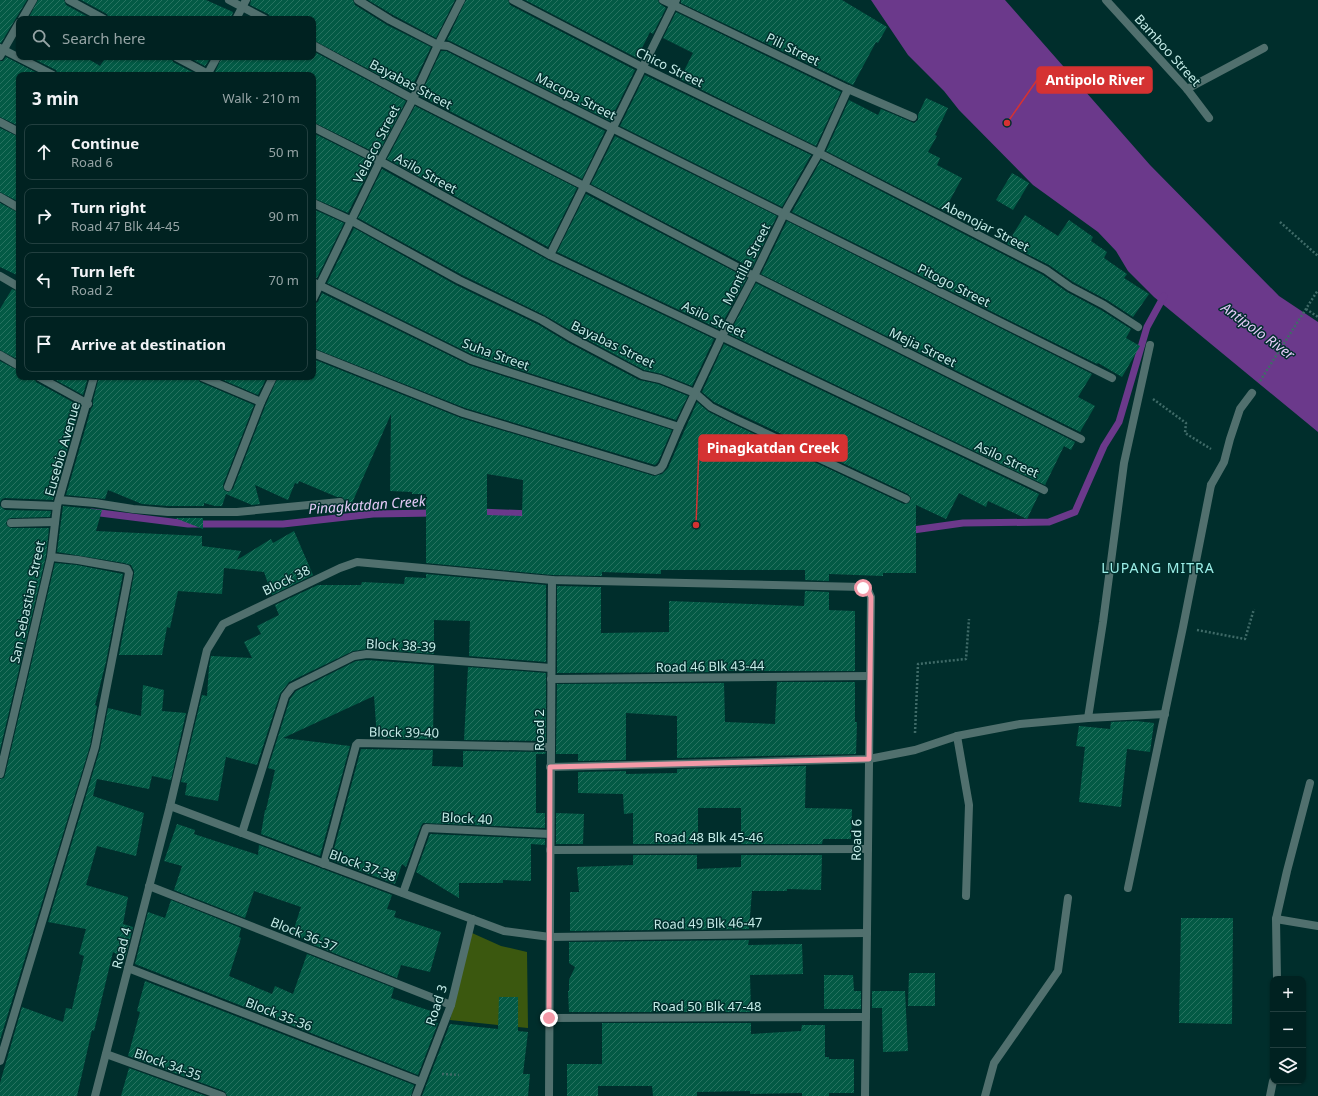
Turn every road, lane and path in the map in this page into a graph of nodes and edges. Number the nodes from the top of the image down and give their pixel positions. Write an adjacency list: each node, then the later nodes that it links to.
1 (33, 0): 11 (street)
2 (69, 0): 12 (street)
3 (229, 0): 9 (street)
4 (358, 0): 16 (street, Macopa Street)
5 (461, 0): 16 (street, Velasco Street)
6 (513, 0): 24 (street, Chico Street)
7 (663, 0): 10 (street, Pili Street)
8 (1106, 0): 28 (street, Bamboo Street)
9 (244, 3): 13 (street); 14 (street)
10 (674, 3): 24 (street); 29 (street, Pili Street)
11 (24, 16)
12 (98, 16)
13 (238, 16)
14 (261, 16)
15 (16, 28): 19 (street)
16 (438, 45): 30 (street, Velasco Street); 34 (street, Macopa Street)
17 (316, 47): 30 (street, Bayabas Street)
18 (1264, 48): 28 (street)
19 (1, 51): 20 (street)
20 (16, 58)
21 (20, 60): 25 (street)
22 (181, 60): 26 (street)
23 (216, 60): 27 (street)
24 (642, 67): 34 (street); 37 (street, Chico Street)
25 (46, 72)
26 (203, 72)
27 (210, 72)
28 (1187, 88): 32 (street, Bamboo Street)
29 (848, 89): 31 (street, Pili Street); 37 (street, Montilla Street)
30 (412, 99): 38 (street, Velasco Street); 39 (street, Bayabas Street)
31 (913, 117)
32 (1209, 118)
33 (0, 122): 36 (street)
34 (613, 128): 39 (street); 43 (street, Macopa Street)
35 (316, 129): 38 (street, Asilo Street)
36 (16, 130)
37 (819, 153): 43 (street, Montilla Street); 55 (street, Abenojar Street)
38 (380, 161): 44 (street, Velasco Street); 46 (street, Asilo Street)
39 (584, 186): 46 (street); 49 (street, Bayabas Street)
40 (0, 197): 42 (street)
41 (316, 204): 44 (street, Bayabas Street)
42 (16, 206)
43 (784, 214): 49 (street, Montilla Street); 61 (street, Pitogo Street)
44 (352, 221): 50 (street, Velasco Street); 67 (street, Bayabas Street)
45 (1280, 222): 47 (path)
46 (550, 255): 56 (street, Asilo Street)
47 (1318, 256)
48 (0, 276): 51 (street)
49 (754, 276): 56 (street, Montilla Street); 72 (street, Mejia Street)
50 (317, 284): 71 (street, Suha Street)
51 (16, 285)
52 (1318, 290): 53 (path)
53 (1306, 310): 54 (path); 68 (path)
54 (1318, 317)
55 (1138, 327)
56 (722, 336): 67 (street, Montilla Street); 75 (street, Asilo Street)
57 (1150, 345): 66 (street)
58 (316, 353): 71 (street, Montilla Street)
59 (0, 356): 60 (street)
60 (16, 364)
61 (1112, 378)
62 (44, 380): 70 (street)
63 (93, 380): 70 (street, Eusebio Avenue)
64 (209, 380): 69 (street)
65 (272, 380): 69 (street)
66 (1140, 389): 73 (path); 92 (street)
67 (695, 393): 71 (street, Montilla Street); 76 (street, Bayabas Street)
68 (1252, 393): 73 (street)
69 (261, 402): 74 (street)
70 (88, 404): 78 (street, Eusebio Avenue)
71 (679, 427)
72 (1081, 439)
73 (1225, 458): 87 (street)
74 (228, 488)
75 (1044, 490)
76 (906, 499)
77 (340, 502): 78 (street)
78 (58, 503): 79 (street); 81 (street, Eusebio Avenue)
79 (5, 504)
80 (11, 523): 81 (street)
81 (55, 525): 82 (street, San Sebastian Street)
82 (51, 557): 98 (street, San Sebastian Street); 122 (street)
83 (552, 580): 84 (street, Block 38); 88 (street, Road 2); 100 (street, Block 38)
84 (863, 588): 89 (street, Road 6)
85 (1254, 609): 87 (path)
86 (969, 619): 95 (path)
87 (1183, 626): 91 (street)
88 (551, 668): 90 (street, Road 2); 101 (street, Block 38-39)
89 (870, 676): 90 (street, Road 46 Blk 43-44); 96 (street, Road 6)
90 (551, 679): 94 (street, Road 2)
91 (1165, 714): 92 (street); 107 (street)
92 (1088, 718): 93 (street)
93 (957, 736): 95 (street); 109 (street)
94 (551, 747): 97 (street, Road 2); 105 (street, Block 39-40)
95 (914, 750): 96 (street)
96 (869, 759): 97 (street); 103 (street, Road 6)
97 (550, 767): 102 (street, Road 2)
98 (0, 774)
99 (1310, 783): 112 (street)
100 (170, 806): 101 (street, Block 37-38); 106 (street, Road 4)
101 (242, 833): 105 (street, Block 37-38)
102 (550, 834): 104 (street, Road 2); 108 (street, Block 40)
103 (868, 849): 104 (street, Road 48 Blk 45-46); 114 (street, Road 6)
104 (550, 850): 115 (street, Road 2)
105 (324, 864): 108 (street, Block 37-38)
106 (149, 886): 116 (street, Road 4); 118 (street, Block 36-37)
107 (1128, 888)
108 (403, 893): 111 (street, Block 37-38)
109 (966, 896)
110 (1068, 898): 130 (street)
111 (472, 919): 115 (street, Block 37-38); 118 (street, Road 3)
112 (1276, 919): 113 (street); 117 (street)
113 (1318, 926)
114 (867, 933): 115 (street, Road 49 Blk 46-47); 119 (street, Road 6)
115 (550, 937): 120 (street, Road 2)
116 (128, 968): 121 (street, Road 4); 123 (street, Block 35-36)
117 (1277, 976)
118 (451, 1005): 123 (street, Road 3)
119 (866, 1017): 120 (street, Road 50 Blk 47-48); 129 (street, Road 6)
120 (549, 1018): 128 (street, Road 2)
121 (106, 1054): 125 (street, Road 4); 126 (street, Block 34-35)
122 (0, 1061)
123 (421, 1082): 127 (street, Road 3)
124 (1273, 1084): 131 (street)
125 (95, 1096)
126 (222, 1096)
127 (416, 1096)
128 (549, 1096)
129 (865, 1096)
130 (985, 1096)
131 (1270, 1096)

